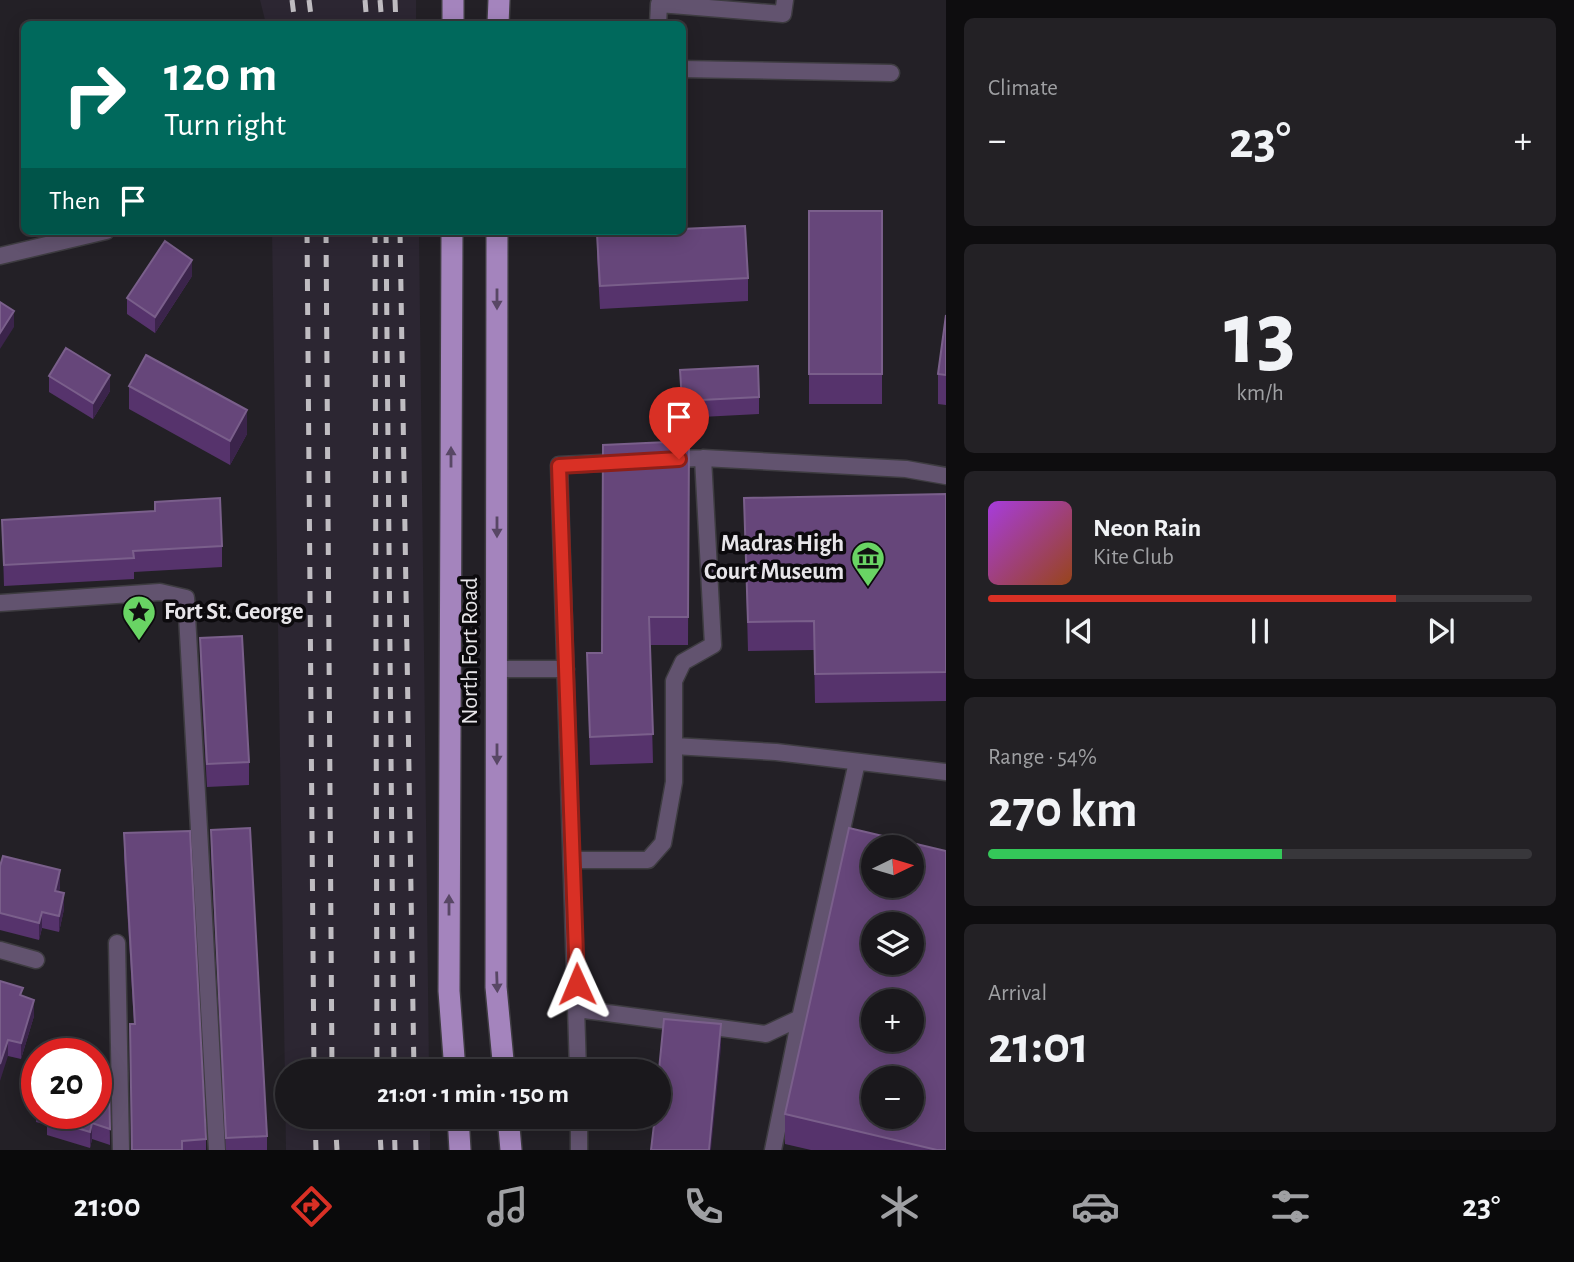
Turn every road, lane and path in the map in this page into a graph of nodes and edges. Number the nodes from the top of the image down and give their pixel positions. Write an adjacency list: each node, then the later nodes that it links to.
1 (453, 0): 4 (main road)
2 (499, 0): 5 (main road)
3 (785, 0): 6 (lane)
4 (453, 21)
5 (498, 21)
6 (658, 21)
7 (686, 69): 8 (lane)
8 (891, 73)
9 (89, 235): 12 (lane)
10 (452, 235): 27 (main road, North Fort Road, one-way to 10)
11 (497, 235): 16 (main road, North Fort Road, one-way to 16)
12 (0, 256)
13 (704, 458): 14 (lane); 17 (lane); 18 (lane)
14 (946, 476)
15 (0, 603): 34 (lane)
16 (497, 669): 17 (lane); 28 (main road, North Fort Road, one-way to 28)
17 (566, 669): 21 (lane)
18 (674, 746): 19 (lane); 21 (lane)
19 (857, 762): 20 (lane); 26 (lane)
20 (946, 772)
21 (574, 860): 25 (lane)
22 (117, 943): 33 (lane)
23 (0, 950): 24 (lane)
24 (36, 960)
25 (578, 1009): 26 (lane); 29 (lane)
26 (800, 1018): 38 (lane)
27 (454, 1059)
28 (503, 1059)
29 (578, 1059)
30 (459, 1129): 35 (main road)
31 (509, 1129): 36 (main road)
32 (579, 1129): 37 (lane)
33 (121, 1150)
34 (217, 1150)
35 (460, 1150)
36 (511, 1150)
37 (579, 1150)
38 (773, 1150)

